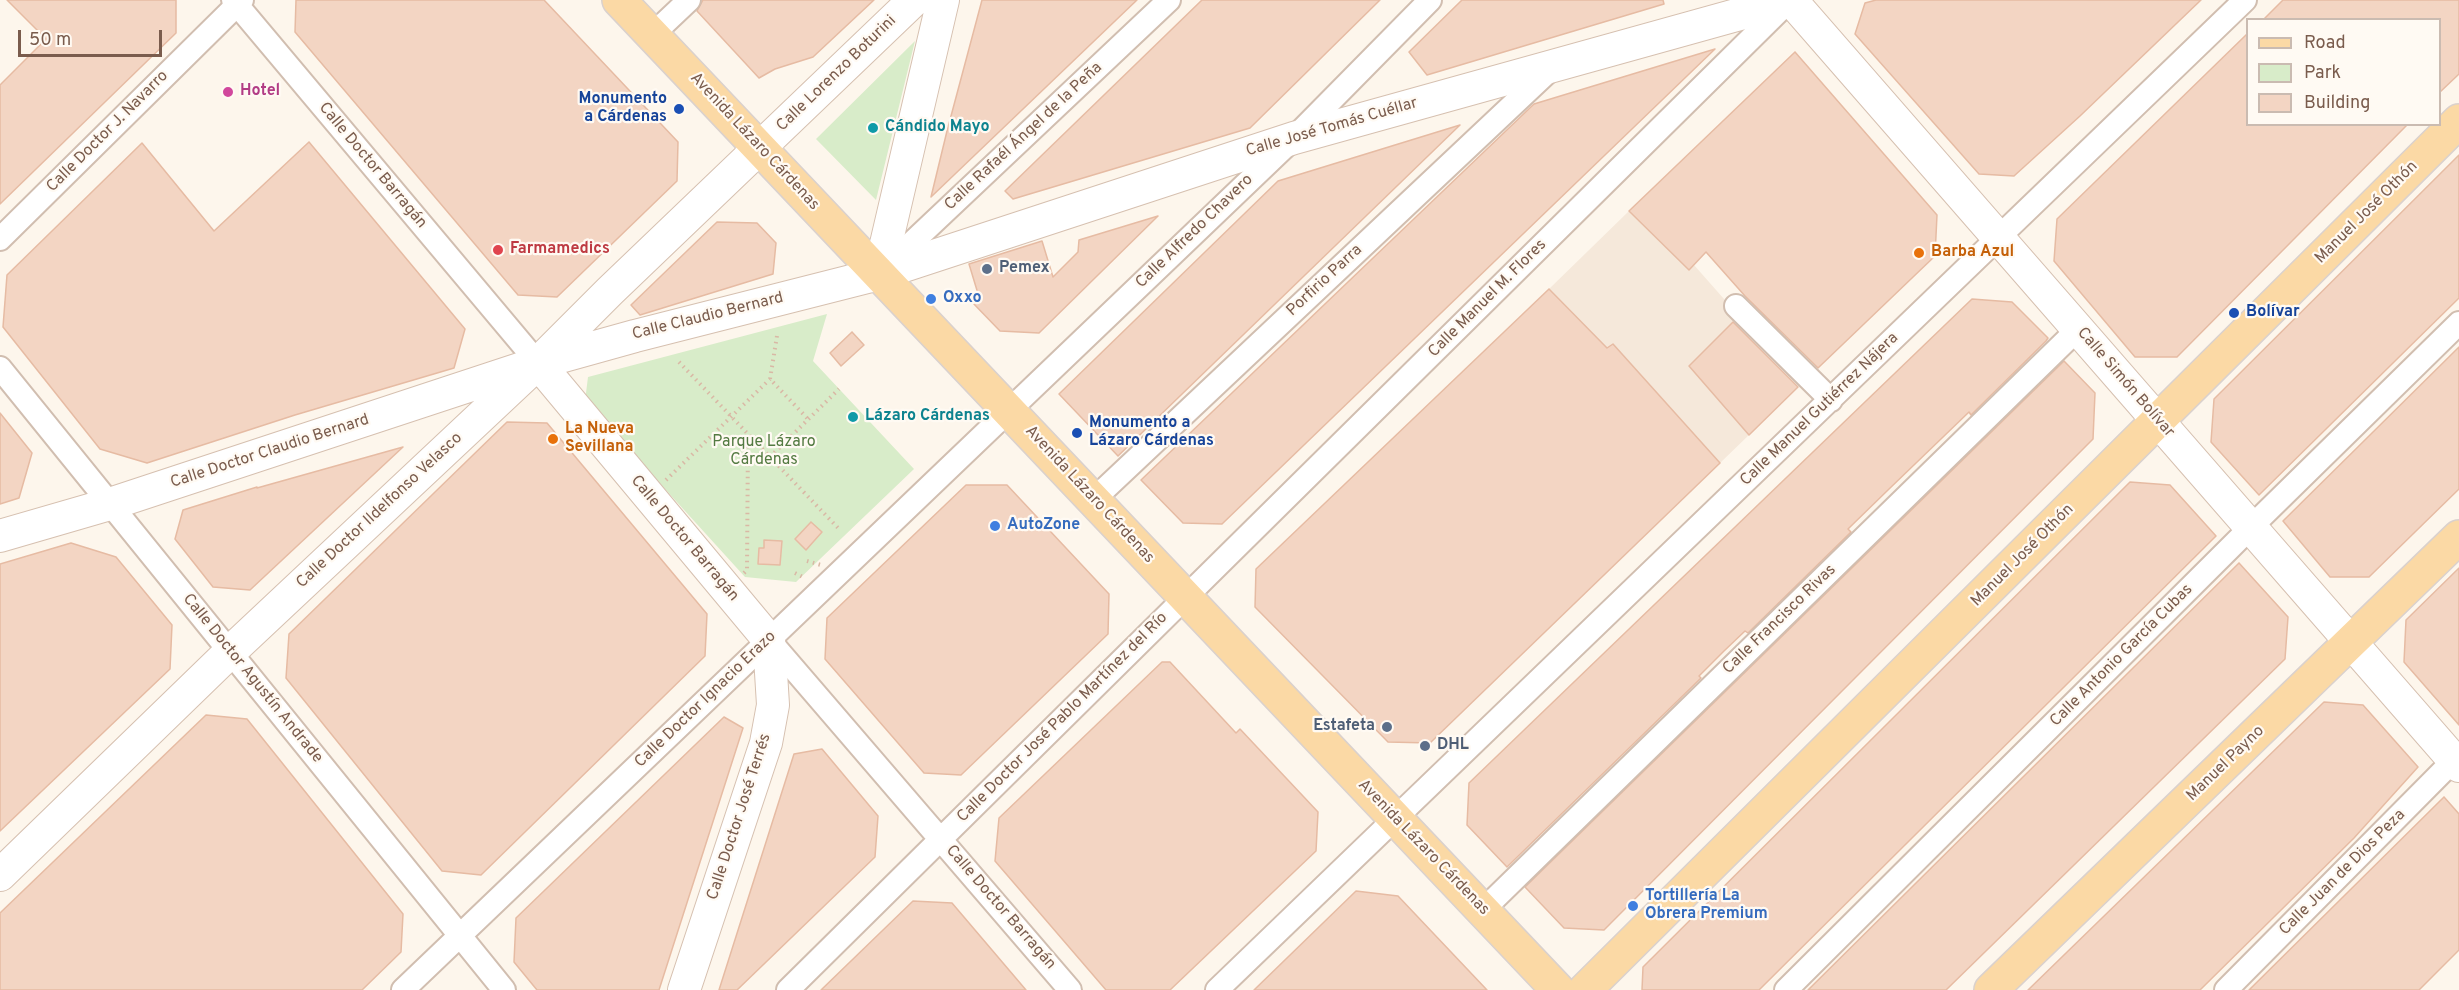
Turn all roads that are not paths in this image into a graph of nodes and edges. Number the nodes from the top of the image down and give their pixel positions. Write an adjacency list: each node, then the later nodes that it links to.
1 (620, 0): 10 (main road, Avenida Lázaro Cárdenas)
2 (689, 0): 10 (street)
3 (914, 0): 14 (street, Calle Lorenzo Boturini)
4 (943, 0): 17 (street)
5 (1168, 0): 17 (street, Calle Rafaél Ángel de la Peña)
6 (1430, 0): 13 (street, Calle Alfredo Chavero)
7 (1790, 0): 11 (street, Calle José Tomás Cuéllar); 16 (street, Calle Simón Bolívar); 33 (street, Calle Manuel M. Flores)
8 (2245, 0): 16 (street, Calle Manuel Gutiérrez Nájera)
9 (238, 1): 15 (street, Calle Doctor J. Navarro); 23 (street, Calle Doctor Barragán)
10 (652, 35): 14 (main road, Avenida Lázaro Cárdenas)
11 (1557, 63): 13 (street, Calle José Tomás Cuéllar); 28 (street, Porfirio Parra)
12 (2459, 121): 27 (main road, Manuel José Othón)
13 (1294, 138): 17 (street, Calle José Tomás Cuéllar); 26 (street, Calle Alfredo Chavero)
14 (760, 148): 17 (main road, Avenida Lázaro Cárdenas); 18 (street, Calle Doctor Ildelfonso Velasco)
15 (0, 239)
16 (1997, 239): 21 (street, Calle Simón Bolívar); 25 (street, Calle Manuel Gutiérrez Nájera)
17 (879, 274): 22 (street, Calle Claudio Bernard); 26 (main road, Avenida Lázaro Cárdenas)
18 (610, 291): 22 (street); 23 (street, Calle Doctor Ildelfonso Velasco)
19 (1736, 306): 25 (street)
20 (2459, 323): 30 (street, Calle Antonio García Cubas)
21 (2078, 329): 27 (street, Calle Simón Bolívar); 41 (street, Calle Francisco Rivas)
22 (634, 336): 23 (street, Calle Claudio Bernard)
23 (538, 363): 29 (street, Calle Doctor Claudio Bernard); 34 (street, Calle Doctor Barragán); 36 (street, Calle Doctor Ildelfonso Velasco)
24 (0, 368): 29 (street, Calle Doctor Agustín Andrade)
25 (1831, 399): 38 (street, Calle Manuel Gutiérrez Nájera)
26 (1010, 412): 28 (main road, Avenida Lázaro Cárdenas); 34 (street, Calle Doctor Ignacio Erazo)
27 (2159, 422): 30 (street, Calle Simón Bolívar); 50 (main road, Manuel José Othón)
28 (1093, 500): 33 (main road, Avenida Lázaro Cárdenas)
29 (110, 504): 31 (street, Calle Doctor Claudio Bernard); 36 (street, Calle Doctor Agustín Andrade)
30 (2250, 528): 35 (street, Calle Simón Bolívar); 51 (street, Calle Antonio García Cubas)
31 (0, 536)
32 (2459, 537): 35 (main road, Manuel Payno)
33 (1185, 597): 38 (main road, Avenida Lázaro Cárdenas); 39 (street, Calle Doctor José Pablo Martínez del Río)
34 (769, 640): 39 (street, Calle Doctor Barragán); 42 (street, Calle Doctor Ignacio Erazo); 45 (street, Calle Doctor José Terrés)
35 (2350, 643): 37 (street, Calle Simón Bolívar); 52 (main road, Manuel Payno)
36 (230, 652): 40 (street, Calle Doctor Ildelfonso Velasco); 42 (street, Calle Doctor Agustín Andrade)
37 (2457, 760): 53 (street, Calle Juan de Dios Peza)
38 (1396, 819): 41 (main road, Avenida Lázaro Cárdenas); 48 (street, Calle Manuel Gutiérrez Nájera)
39 (940, 839): 46 (street, Calle Doctor José Pablo Martínez del Río); 47 (street, Calle Doctor Barragán)
40 (0, 875)
41 (1483, 910): 49 (main road, Avenida Lázaro Cárdenas)
42 (459, 936): 43 (street, Calle Doctor Ignacio Erazo); 44 (street, Calle Doctor Agustín Andrade)
43 (403, 990)
44 (504, 990)
45 (684, 990)
46 (788, 990)
47 (1070, 990)
48 (1217, 990)
49 (1558, 990)
50 (1586, 990)
51 (1786, 990)
52 (1991, 990)
53 (2226, 990)

